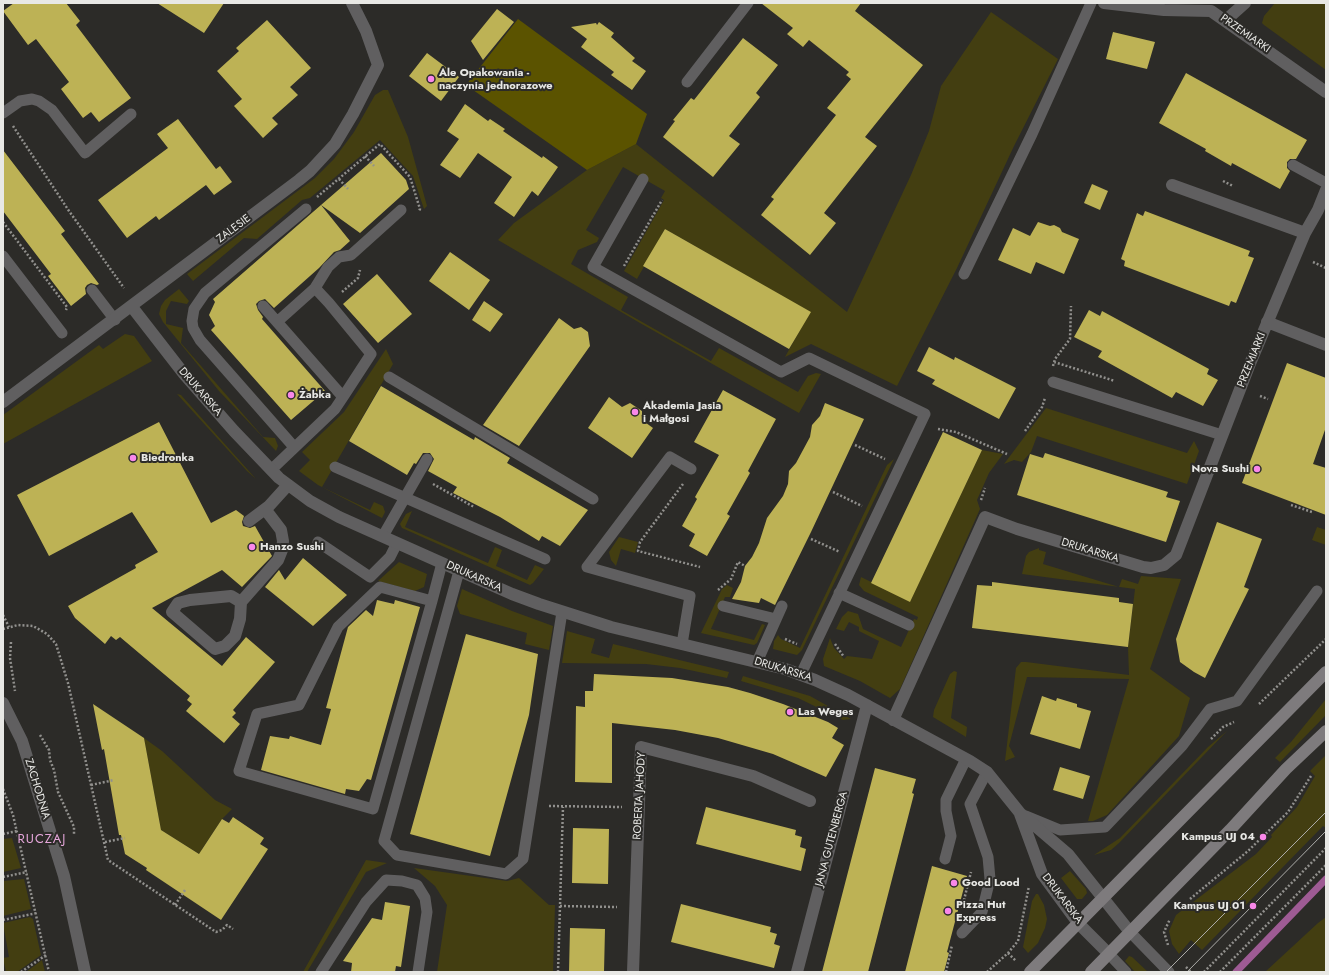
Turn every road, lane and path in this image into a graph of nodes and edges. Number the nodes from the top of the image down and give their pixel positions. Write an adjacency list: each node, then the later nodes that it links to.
1 (352, 3): 34 (street, ZALESIE)
2 (748, 3): 7 (lane)
3 (1091, 3): 30 (lane)
4 (1104, 3): 6 (street, PRZEMIARKI)
5 (1245, 3): 6 (street)
6 (1226, 20): 8 (street, PRZEMIARKI)
7 (687, 82)
8 (1326, 92)
9 (4, 113): 10 (lane); 33 (path)
10 (131, 114)
11 (365, 156): 13 (path); 14 (path); 23 (path)
12 (1293, 165): 16 (lane)
13 (374, 166)
14 (339, 179): 18 (path); 21 (path)
15 (643, 179): 52 (lane)
16 (1326, 183)
17 (1172, 185): 25 (street)
18 (348, 189)
19 (1326, 190): 24 (street, PRZEMIARKI)
20 (662, 200): 29 (path)
21 (309, 205): 55 (lane)
22 (402, 210): 31 (lane)
23 (419, 210)
24 (1322, 212): 25 (street, PRZEMIARKI)
25 (1305, 233): 39 (street, PRZEMIARKI)
26 (3, 256): 40 (lane)
27 (1313, 262): 28 (path)
28 (1326, 268)
29 (621, 272)
30 (964, 274)
31 (316, 288): 38 (lane); 49 (lane)
32 (92, 290): 37 (lane)
33 (128, 294)
34 (132, 306): 37 (street, ZALESIE); 60 (street, DRUKARSKA)
35 (263, 306): 38 (lane)
36 (1071, 306): 42 (path)
37 (115, 320): 51 (street, ZALESIE)
38 (277, 322): 49 (lane)
39 (1267, 322): 41 (street); 54 (street, PRZEMIARKI)
40 (62, 333)
41 (1326, 345)
42 (1054, 362): 43 (path); 45 (path)
43 (1052, 369)
44 (389, 377): 67 (lane)
45 (1115, 381)
46 (1053, 382): 54 (lane)
47 (1046, 392): 53 (path)
48 (1260, 396): 50 (path)
49 (343, 397): 55 (lane)
50 (1268, 399)
51 (3, 402)
52 (920, 424): 56 (path); 86 (lane)
53 (1025, 431)
54 (1222, 435): 63 (street, PRZEMIARKI)
55 (294, 447): 60 (lane)
56 (1007, 454)
57 (427, 459): 66 (lane)
58 (335, 467): 66 (lane)
59 (691, 469): 98 (lane)
60 (271, 470): 62 (street, DRUKARSKA)
61 (685, 482): 82 (path)
62 (288, 485): 71 (street); 74 (street, DRUKARSKA)
63 (1201, 487): 105 (street, DRUKARSKA)
64 (985, 488): 68 (path)
65 (833, 492): 70 (path)
66 (405, 498): 74 (lane); 79 (lane)
67 (593, 499)
68 (981, 500)
69 (1291, 504): 72 (path)
70 (864, 507)
71 (265, 509): 73 (street); 88 (street)
72 (1312, 512)
73 (249, 521)
74 (383, 536): 77 (street, DRUKARSKA)
75 (811, 539): 78 (path)
76 (318, 542): 77 (lane)
77 (397, 543): 80 (street, DRUKARSKA)
78 (842, 553)
79 (545, 559)
80 (442, 563): 83 (street, DRUKARSKA); 87 (lane)
81 (745, 566): 84 (path)
82 (700, 567)
83 (459, 571): 91 (street, DRUKARSKA); 116 (lane)
84 (731, 579)
85 (1317, 591): 119 (lane)
86 (840, 593): 94 (lane); 101 (lane)
87 (432, 601): 87 (lane)
88 (241, 602): 88 (street)
89 (724, 606): 93 (lane)
90 (782, 606): 93 (lane)
91 (562, 612): 98 (street, DRUKARSKA); 116 (lane)
92 (3, 614): 95 (path)
93 (776, 619): 99 (lane)
94 (909, 625)
95 (9, 627): 96 (path); 113 (path)
96 (3, 629)
97 (1326, 639): 103 (path)
98 (682, 644): 99 (street, DRUKARSKA)
99 (757, 662): 101 (street, DRUKARSKA)
100 (1326, 672): 132 (main road)
101 (801, 674): 104 (street, DRUKARSKA)
102 (3, 703): 152 (street, ZACHODNIA)
103 (1258, 704)
104 (867, 705): 105 (street, DRUKARSKA); 157 (street, JANA GUTENBERGA)
105 (893, 720): 109 (street, DRUKARSKA)
106 (1235, 721): 108 (path)
107 (1326, 731): 143 (main road)
108 (1207, 743)
109 (966, 759): 110 (street, DRUKARSKA); 125 (lane)
110 (987, 772): 119 (street, DRUKARSKA); 144 (lane)
111 (1311, 776): 133 (path)
112 (114, 780): 113 (path)
113 (91, 786): 123 (path)
114 (3, 792): 120 (path)
115 (810, 801): 118 (street, ROBERTA JAHODY)
116 (532, 807): 117 (path)
117 (563, 807): 118 (path); 135 (path)
118 (639, 807): 136 (street, ROBERTA JAHODY)
119 (1020, 813): 132 (street, DRUKARSKA); 141 (street, DRUKARSKA)
120 (17, 831): 121 (path); 128 (path)
121 (3, 834)
122 (125, 838): 123 (path)
123 (105, 842): 134 (path)
124 (1326, 848): 165 (path)
125 (945, 859)
126 (1326, 864): 166 (path)
127 (972, 869): 138 (path)
128 (27, 872): 129 (path); 137 (path)
129 (3, 877)
130 (1030, 883): 159 (path)
131 (185, 890): 134 (path)
132 (1103, 898): 141 (main road); 143 (street, DRUKARSKA)
133 (1184, 904)
134 (175, 905): 142 (path)
135 (560, 906): 136 (path); 155 (path)
136 (636, 908): 156 (street, ROBERTA JAHODY)
137 (37, 913): 140 (path); 148 (path)
138 (960, 913)
139 (1172, 914): 146 (path)
140 (3, 920)
141 (1078, 923): 147 (street, DRUKARSKA); 160 (main road)
142 (233, 929)
143 (1130, 932): 147 (main road); 163 (lane)
144 (962, 933)
145 (952, 943): 158 (path)
146 (1170, 949)
147 (1109, 954): 161 (main road); 162 (lane)
148 (46, 955): 150 (path); 151 (path)
149 (1184, 965): 164 (path)
150 (21, 972)
151 (49, 972)
152 (85, 972)
153 (321, 972): 154 (lane)
154 (418, 972)
155 (558, 972)
156 (633, 972)
157 (797, 972)
158 (946, 972)
159 (987, 972)
160 (1030, 972)
161 (1091, 972)
162 (1126, 972)
163 (1169, 972)
164 (1191, 972)
165 (1204, 972)
166 (1220, 972)

